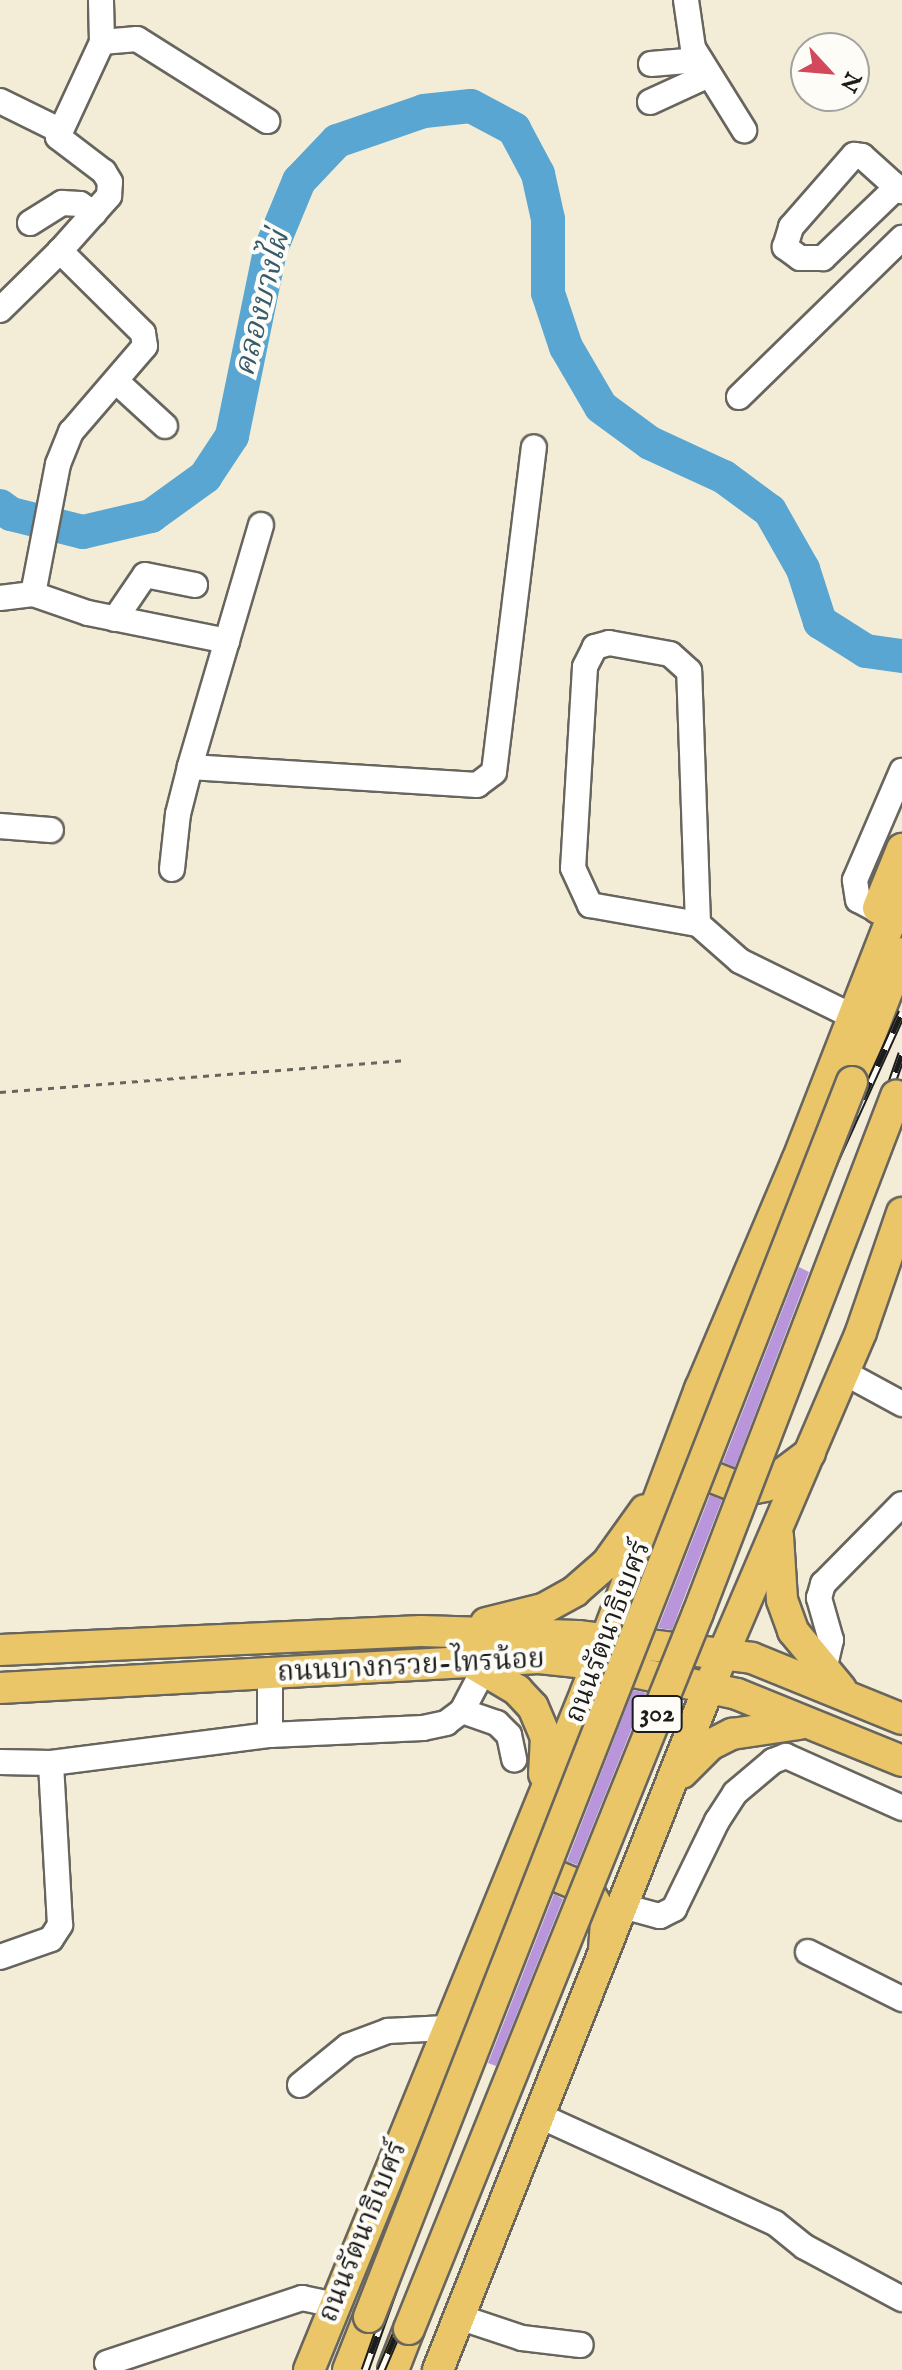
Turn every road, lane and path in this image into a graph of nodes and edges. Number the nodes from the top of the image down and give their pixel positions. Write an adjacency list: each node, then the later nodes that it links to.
1 (101, 0): 3 (street)
2 (686, 0): 5 (street)
3 (102, 42): 8 (street); 9 (street)
4 (651, 64): 5 (street)
5 (704, 68): 7 (street); 10 (street)
6 (0, 101): 9 (street)
7 (650, 102)
8 (267, 121)
9 (59, 130): 12 (street)
10 (744, 130)
11 (898, 183): 11 (street)
12 (94, 213): 13 (street); 15 (street)
13 (30, 223)
14 (902, 238): 18 (street)
15 (60, 251): 16 (street); 17 (street)
16 (0, 310)
17 (117, 382): 19 (street); 23 (street)
18 (739, 397)
19 (165, 426)
20 (534, 447): 27 (street)
21 (261, 525): 26 (street)
22 (195, 585): 25 (street)
23 (33, 594): 24 (street); 25 (street)
24 (0, 598)
25 (115, 619): 26 (street)
26 (227, 641): 27 (street)
27 (190, 767): 32 (street)
28 (902, 771): 34 (street)
29 (0, 826): 30 (street)
30 (51, 830)
31 (902, 849): 34 (main road)
32 (172, 869)
33 (902, 891): 37 (main road, ถนนรัตนาธิเบศร์)
34 (877, 910): 37 (main road)
35 (698, 924): 35 (street); 37 (street)
36 (902, 953): 84 (main road, ถนนรัตนาธิเบศร์ / 302, bridge)
37 (859, 1003): 44 (main road, ถนนรัตนาธิเบศร์)
38 (407, 1060): 40 (path)
39 (899, 1088): 85 (main road, 302, bridge)
40 (0, 1092)
41 (902, 1213): 42 (main road, 302)
42 (845, 1373): 43 (street); 45 (main road, 302)
43 (902, 1404)
44 (691, 1411): 45 (main road); 46 (main road, ถนนรัตนาธิเบศร์)
45 (815, 1448): 48 (main road, 302)
46 (672, 1472): 49 (main road); 51 (main road, ถนนรัตนาธิเบศร์)
47 (902, 1504): 55 (street)
48 (778, 1530): 52 (main road, 302); 55 (main road)
49 (421, 1631): 50 (main road, ถนนบางกรวย-ไทรน้อย); 51 (main road, ถนนบางกรวย-ไทรน้อย)
50 (0, 1650)
51 (601, 1651): 52 (main road, ถนนบางกรวย-ไทรน้อย); 53 (main road, ถนนบางกรวย-ไทรน้อย); 56 (main road, ถนนบางกรวย-ไทรน้อย); 68 (main road, ถนนรัตนาธิเบศร์)
52 (725, 1652): 55 (main road, ถนนบางกรวย-ไทรน้อย); 56 (main road, 302)
53 (473, 1666): 54 (main road, ถนนบางกรวย-ไทรน้อย); 58 (street); 68 (main road)
54 (270, 1673): 57 (main road, ถนนบางกรวย-ไทรน้อย); 61 (street)
55 (822, 1679): 59 (main road, ถนนบางกรวย-ไทรน้อย); 60 (main road)
56 (709, 1687): 60 (main road, ถนนบางกรวย-ไทรน้อย); 66 (main road, 302)
57 (0, 1688)
58 (462, 1711): 61 (street); 62 (street)
59 (901, 1717)
60 (797, 1719): 63 (main road, ถนนบางกรวย-ไทรน้อย); 66 (main road)
61 (270, 1735): 65 (street)
62 (514, 1759)
63 (902, 1761)
64 (0, 1762): 65 (street)
65 (51, 1763): 72 (street)
66 (672, 1784): 69 (main road, 302)
67 (902, 1808): 69 (street)
68 (522, 1848): 70 (main road, ถนนรัตนาธิเบศร์)
69 (626, 1907): 73 (main road, 302)
70 (493, 1919): 73 (main road); 75 (main road, ถนนรัตนาธิเบศร์)
71 (808, 1952): 74 (street)
72 (0, 1957)
73 (598, 1971): 77 (main road, 302)
74 (902, 1999)
75 (446, 2028): 76 (street); 79 (main road, ถนนรัตนาธิเบศร์)
76 (300, 2085)
77 (540, 2116): 78 (street); 80 (main road, 302)
78 (902, 2299)
79 (334, 2305): 82 (street); 83 (main road, ถนนรัตนาธิเบศร์)
80 (459, 2317): 81 (street); 86 (main road, 302)
81 (581, 2345)
82 (107, 2363)
83 (309, 2370)
84 (348, 2370)
85 (393, 2370)
86 (438, 2370)

